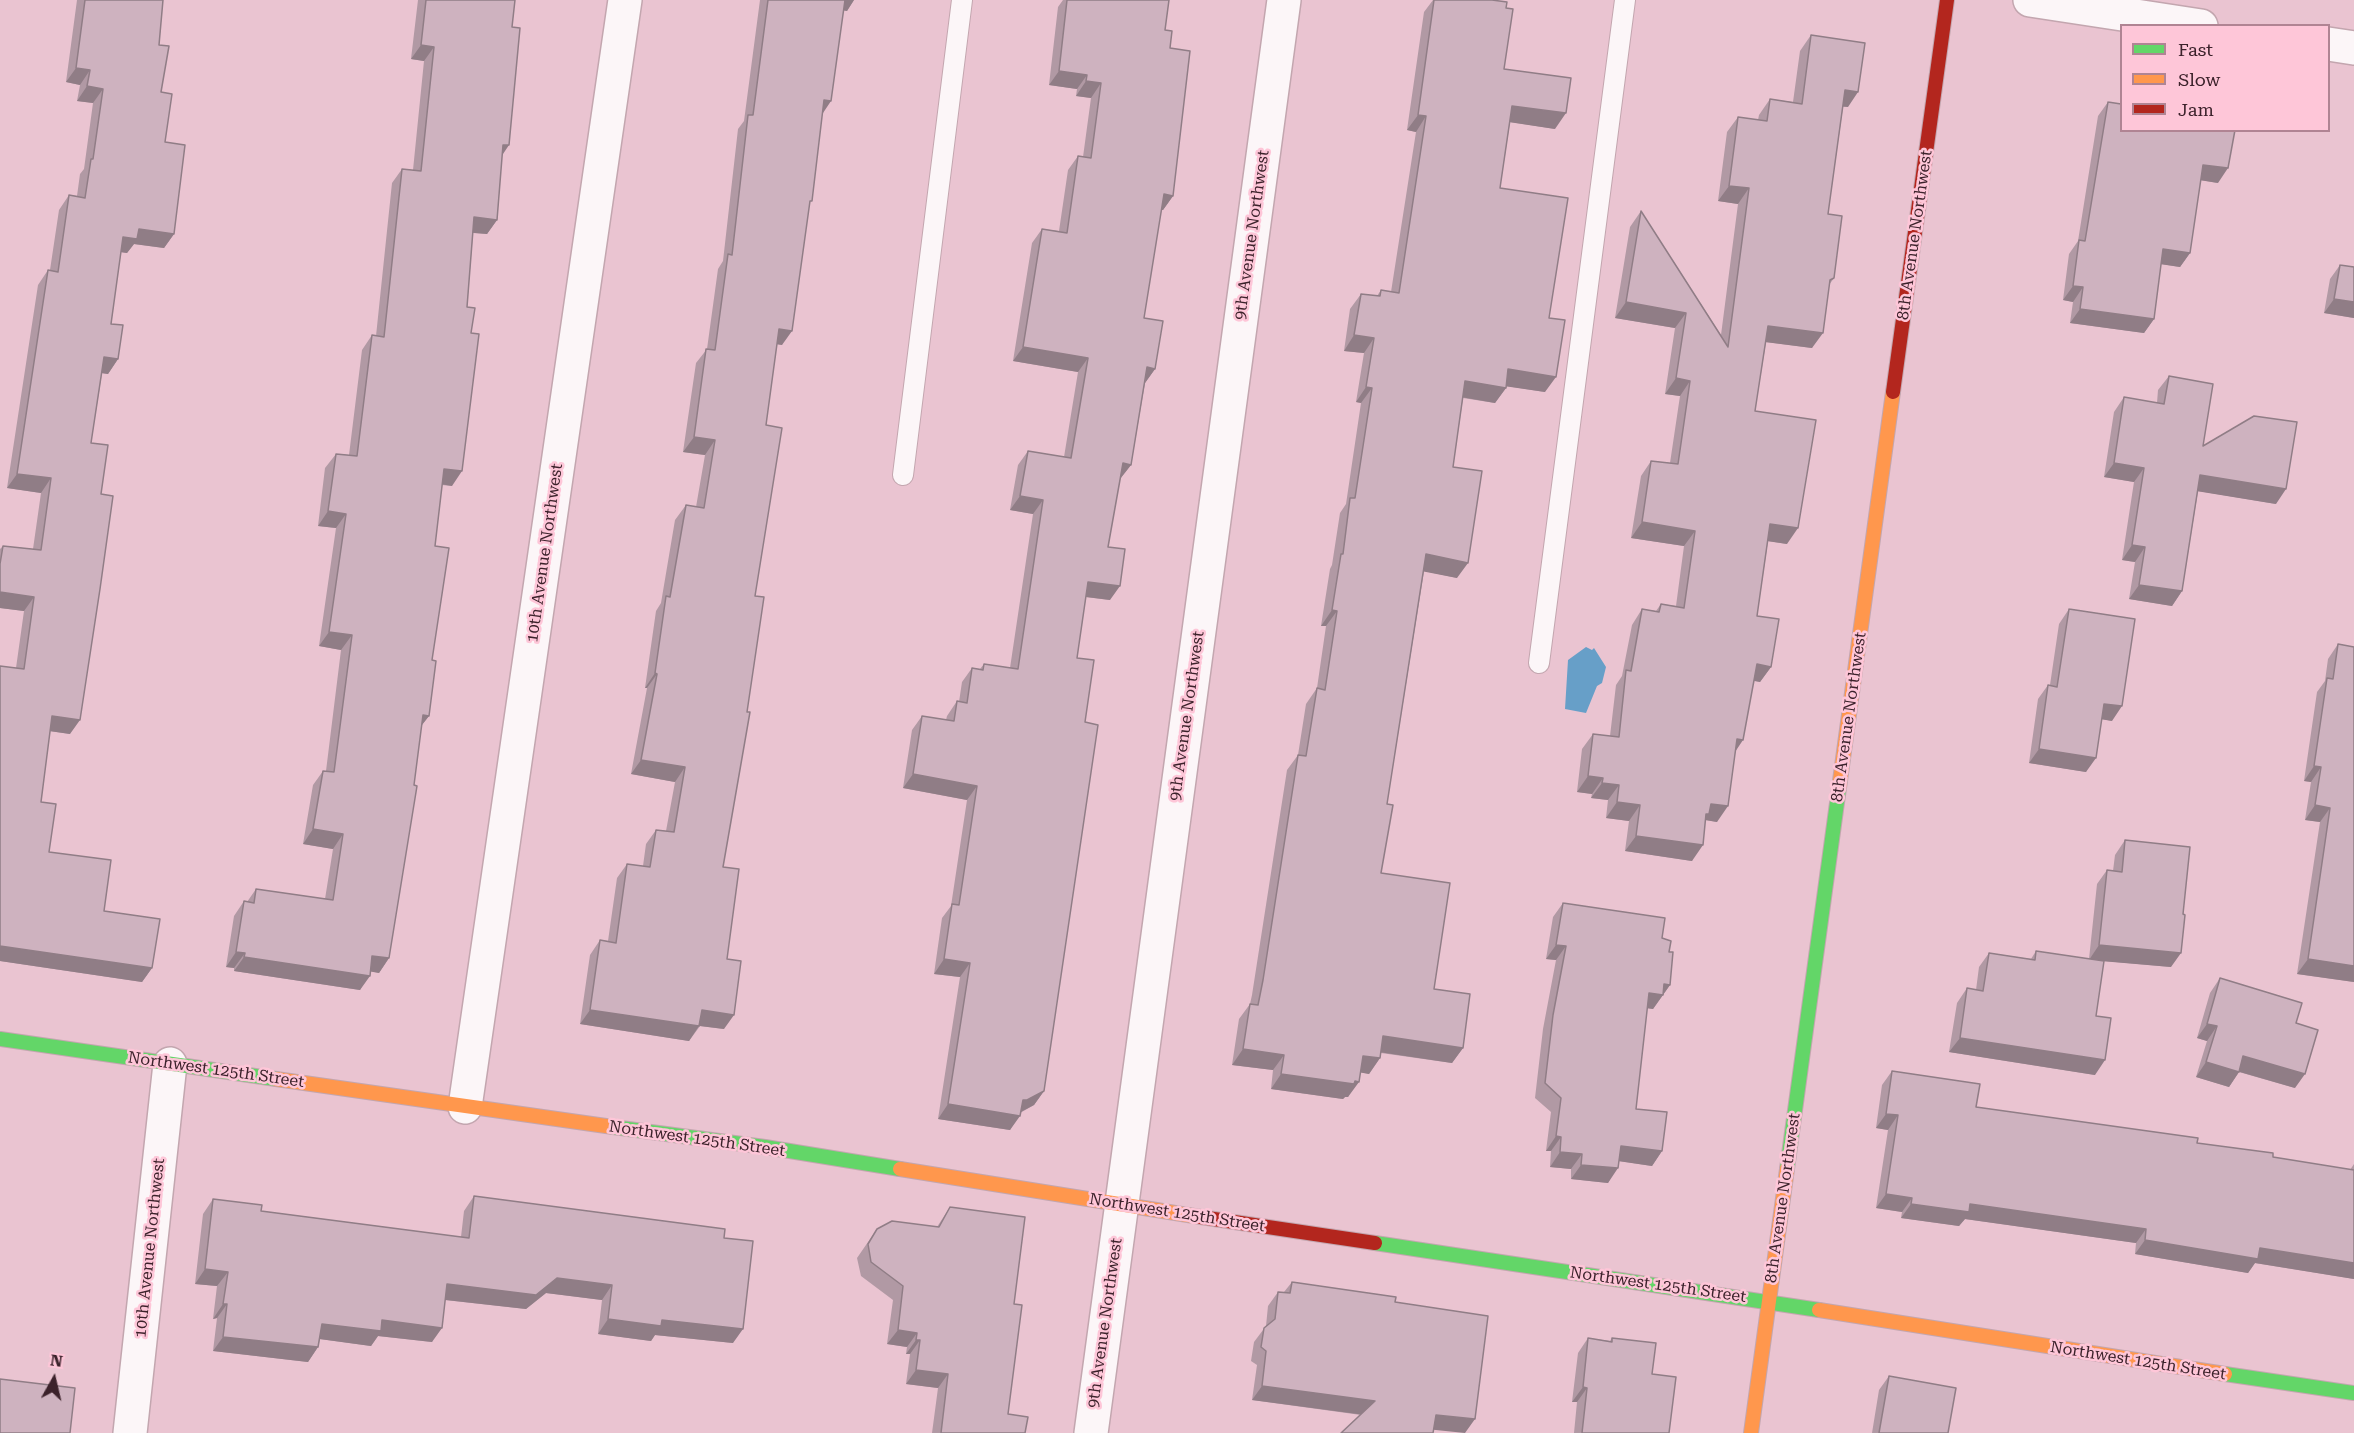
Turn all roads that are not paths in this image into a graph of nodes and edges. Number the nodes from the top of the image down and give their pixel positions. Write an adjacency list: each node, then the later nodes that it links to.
1 (625, 0): 14 (street, 10th Avenue Northwest)
2 (962, 0): 10 (lane)
3 (1284, 0): 15 (street, 9th Avenue Northwest)
4 (1625, 0): 11 (lane)
5 (1947, 0): 16 (street, 8th Avenue Northwest)
6 (2030, 0): 7 (street)
7 (2188, 24)
8 (2330, 45): 9 (street)
9 (2354, 48)
10 (903, 475)
11 (1539, 663)
12 (0, 1039): 13 (street, Northwest 125th Street)
13 (170, 1064): 14 (street, Northwest 125th Street); 18 (street, 10th Avenue Northwest)
14 (465, 1107): 15 (street, Northwest 125th Street)
15 (1121, 1205): 16 (street, Northwest 125th Street); 19 (street, 9th Avenue Northwest)
16 (1769, 1302): 17 (street, Northwest 125th Street); 20 (street, 8th Avenue Northwest)
17 (2354, 1394)
18 (130, 1433)
19 (1091, 1433)
20 (1751, 1433)

